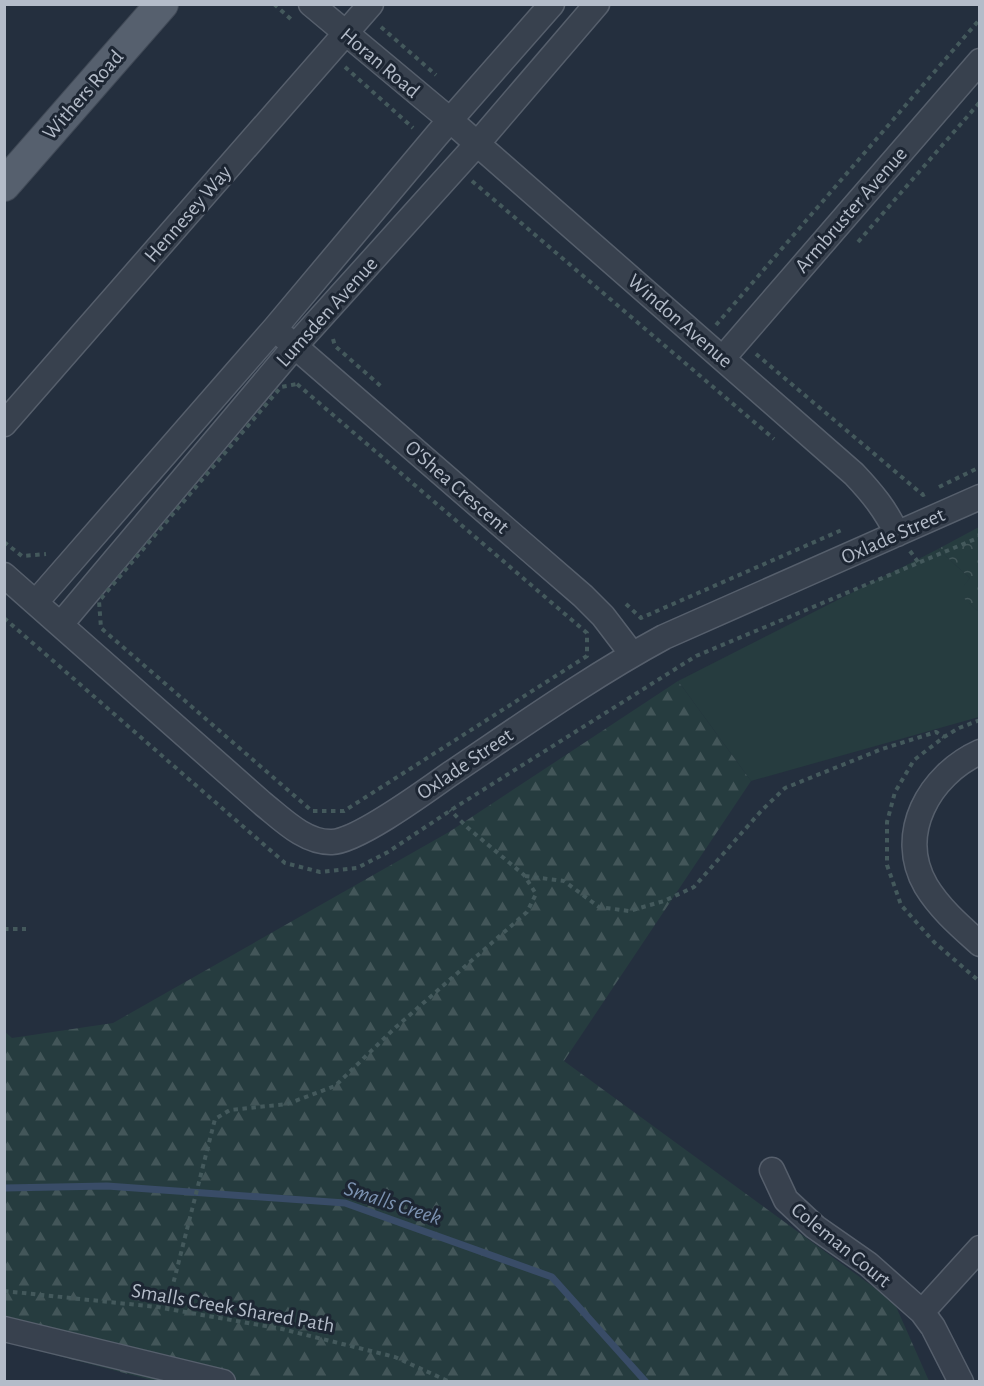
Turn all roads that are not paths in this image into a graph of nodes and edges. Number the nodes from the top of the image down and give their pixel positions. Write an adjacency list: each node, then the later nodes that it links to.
1 (162, 4): 10 (main road, Withers Road)
2 (311, 4): 6 (street, Horan Road)
3 (552, 4): 8 (street, Lumsden Avenue)
4 (597, 4): 9 (street, Lumsden Avenue)
5 (367, 8): 6 (street, Hennesey Way)
6 (346, 34): 8 (street, Horan Road); 14 (street, Hennesey Way)
7 (980, 61): 13 (street, Armbruster Avenue)
8 (450, 120): 9 (street, Windon Avenue); 11 (street, Lumsden Avenue)
9 (477, 144): 12 (street, Lumsden Avenue); 13 (street, Windon Avenue)
10 (4, 186)
11 (274, 328): 12 (street, O'Shea Crescent); 18 (street, Lumsden Avenue)
12 (295, 346): 19 (street, Lumsden Avenue); 20 (street, O'Shea Crescent)
13 (723, 358): 16 (street, Windon Avenue)
14 (4, 424)
15 (980, 497): 16 (street, Oxlade Street)
16 (897, 534): 20 (street, Oxlade Street)
17 (4, 575): 18 (street, Oxlade Street)
18 (36, 602): 19 (street, Oxlade Street)
19 (61, 624): 20 (street, Oxlade Street)
20 (632, 654)
21 (980, 752): 22 (street)
22 (980, 944)
23 (772, 1170): 25 (street, Coleman Court)
24 (980, 1248): 25 (street)
25 (922, 1312): 28 (street, Coleman Court)
26 (4, 1329): 27 (street)
27 (224, 1382)
28 (961, 1382)

